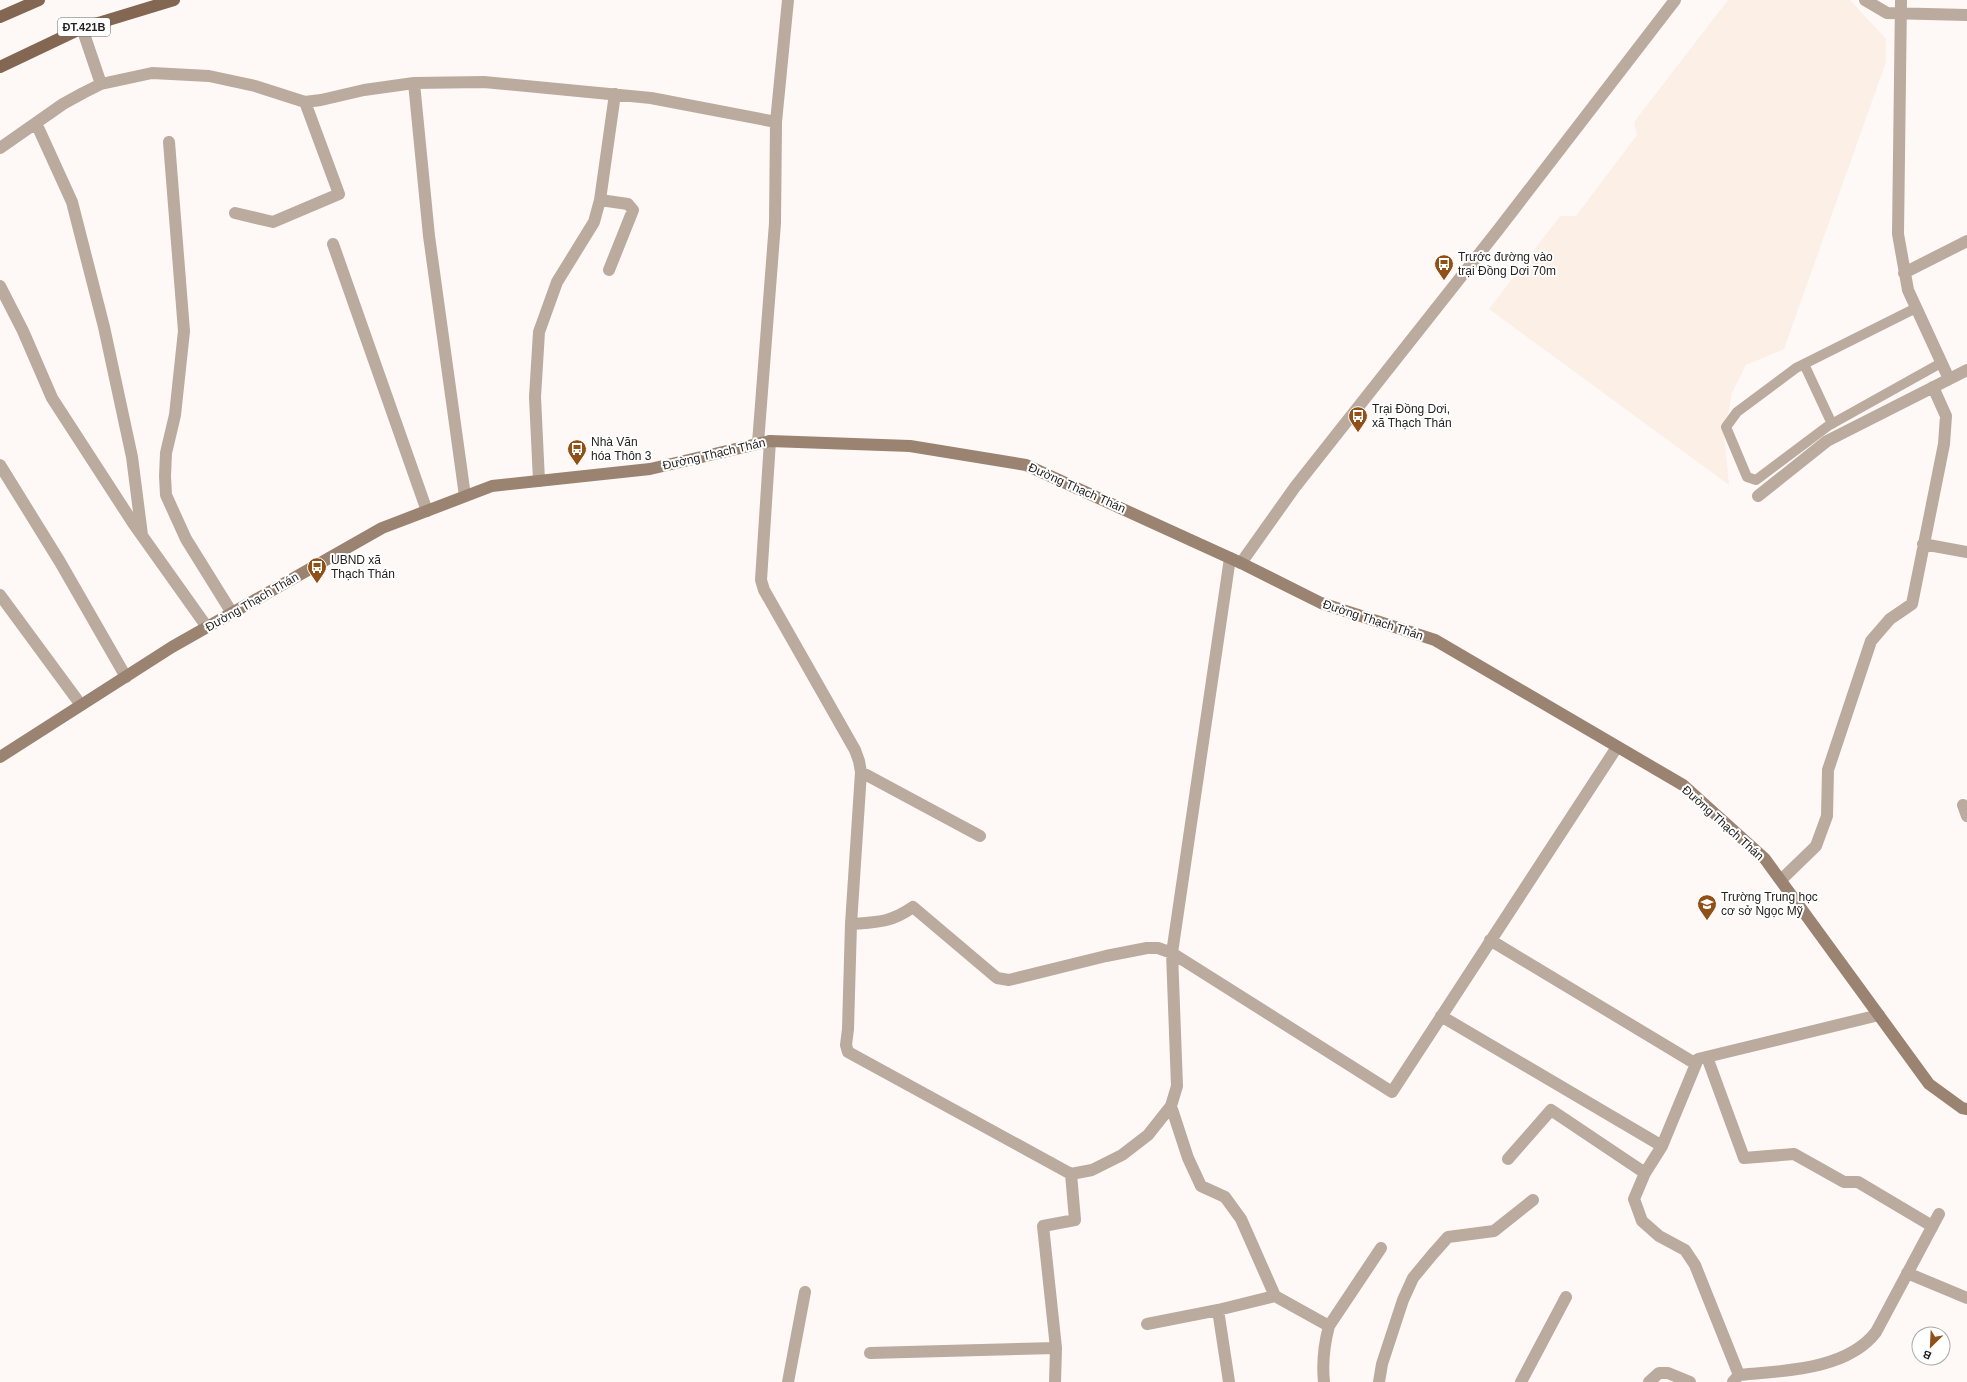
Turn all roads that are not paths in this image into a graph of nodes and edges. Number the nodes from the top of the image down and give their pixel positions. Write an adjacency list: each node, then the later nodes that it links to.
1 (39, 0): 9 (main road)
2 (174, 0): 10 (main road, ĐT.421B)
3 (788, 0): 16 (street)
4 (1675, 0): 43 (street)
5 (1865, 0): 7 (street)
6 (1901, 0): 7 (street)
7 (1901, 14): 8 (street); 25 (street)
8 (1967, 15)
9 (0, 17)
10 (82, 28): 11 (main road, ĐT.421B); 13 (street)
11 (0, 67)
12 (414, 83): 14 (street); 15 (street); 37 (street)
13 (101, 84): 15 (street); 17 (street)
14 (615, 94): 16 (street); 20 (street)
15 (306, 102): 21 (street)
16 (776, 122): 34 (street)
17 (36, 123): 19 (street); 40 (street)
18 (169, 142): 45 (street)
19 (0, 148)
20 (600, 200): 24 (street); 36 (street)
21 (235, 213)
22 (1967, 241): 25 (street)
23 (333, 244): 39 (street)
24 (609, 270)
25 (1904, 273): 27 (street)
26 (0, 286): 40 (street)
27 (1916, 308): 28 (street); 29 (lane)
28 (1941, 363): 31 (street); 33 (lane)
29 (1804, 364): 33 (lane); 33 (lane)
30 (1967, 370): 31 (street)
31 (1949, 380): 32 (street)
32 (1933, 387): 38 (street); 41 (street)
33 (1832, 424)
34 (764, 442): 36 (street, Đường Thạch Thán); 43 (street, Đường Thạch Thán); 51 (street)
35 (0, 465): 47 (street)
36 (539, 481): 37 (street, Đường Thạch Thán)
37 (465, 496): 39 (street, Đường Thạch Thán)
38 (1758, 496)
39 (427, 511): 45 (street, Đường Thạch Thán)
40 (142, 535): 46 (street)
41 (1923, 544): 42 (street); 53 (street)
42 (1967, 552)
43 (1236, 560): 49 (street, Đường Thạch Thán); 56 (street)
44 (0, 595): 48 (street)
45 (232, 613): 46 (street, Đường Thạch Thán)
46 (207, 628): 47 (street, Đường Thạch Thán)
47 (126, 677): 48 (street, Đường Thạch Thán)
48 (81, 705): 50 (street, Đường Thạch Thán)
49 (1617, 746): 53 (street, Đường Thạch Thán); 55 (street)
50 (0, 757)
51 (860, 772): 52 (street); 54 (street)
52 (980, 836)
53 (1781, 880): 57 (street, Đường Thạch Thán)
54 (851, 924): 56 (street); 66 (street)
55 (1490, 940): 58 (street); 60 (street)
56 (1172, 953): 58 (street); 61 (street)
57 (1879, 1015): 59 (street); 62 (street, Đường Thạch Thán)
58 (1441, 1016): 63 (street)
59 (1707, 1057): 60 (street); 69 (street)
60 (1696, 1064): 63 (street)
61 (1171, 1106): 66 (street); 73 (street)
62 (1967, 1109)
63 (1662, 1146): 65 (street)
64 (1508, 1159): 65 (street)
65 (1645, 1173): 81 (street)
66 (1071, 1174): 79 (street)
67 (1533, 1200): 86 (street)
68 (1939, 1214): 69 (street)
69 (1932, 1226): 71 (street)
70 (1381, 1248): 78 (street)
71 (1907, 1274): 75 (street); 81 (street)
72 (805, 1292): 82 (street)
73 (1275, 1296): 76 (street); 78 (street)
74 (1566, 1297): 87 (street)
75 (1967, 1298)
76 (1218, 1310): 77 (street); 84 (street)
77 (1147, 1324)
78 (1329, 1326): 85 (street)
79 (1056, 1348): 80 (street); 83 (street)
80 (870, 1352)
81 (1736, 1378)
82 (788, 1382)
83 (1055, 1382)
84 (1228, 1382)
85 (1324, 1382)
86 (1379, 1382)
87 (1521, 1382)
88 (1649, 1382): 89 (street)
89 (1690, 1382)

